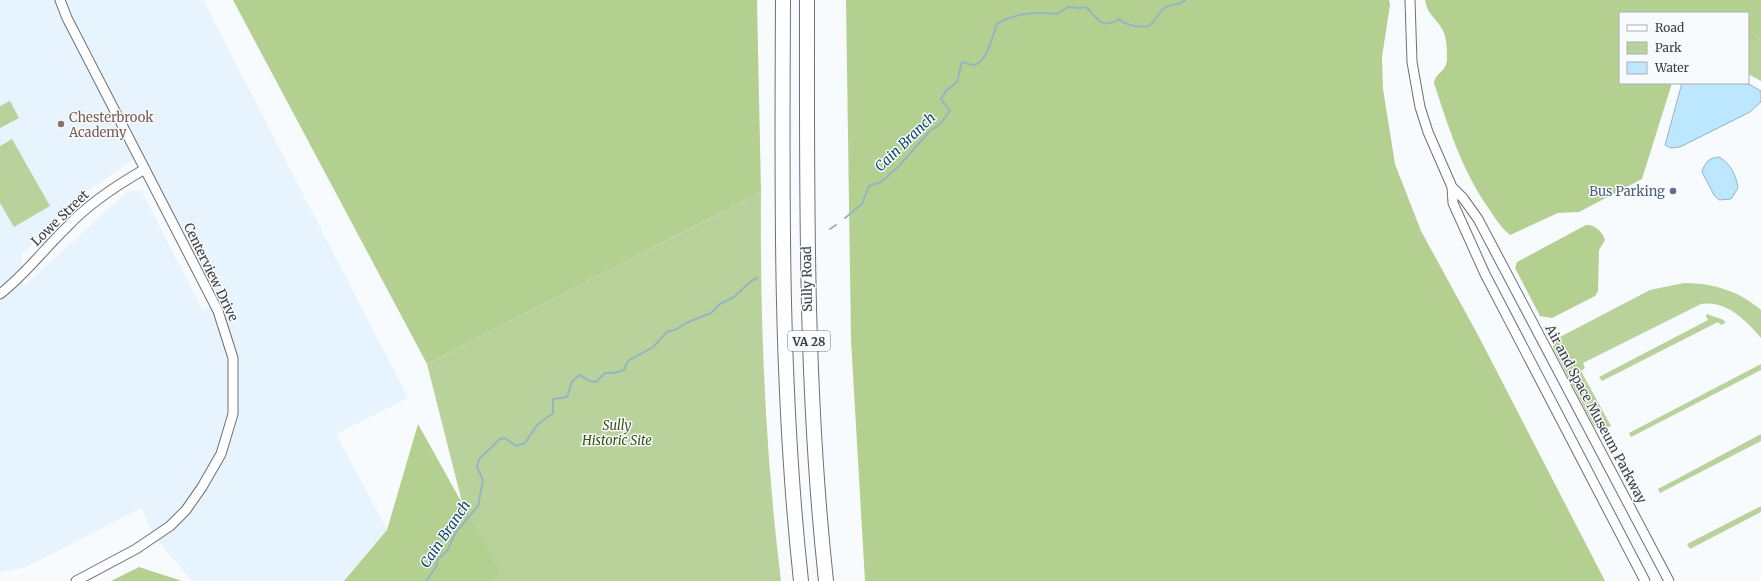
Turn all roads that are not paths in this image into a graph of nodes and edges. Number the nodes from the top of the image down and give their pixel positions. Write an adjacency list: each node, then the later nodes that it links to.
1 (60, 0): 5 (street, Centerview Drive)
2 (783, 0): 9 (highway, Sully Road / VA 28)
3 (807, 0): 10 (highway, Sully Road / VA 28)
4 (1410, 0): 6 (street)
5 (145, 169): 7 (street, Lowe Street); 8 (street, Centerview Drive)
6 (1452, 187): 11 (street); 12 (street, Air and Space Museum Parkway)
7 (0, 294)
8 (76, 581)
9 (801, 581)
10 (826, 581)
11 (1645, 581)
12 (1669, 581)

